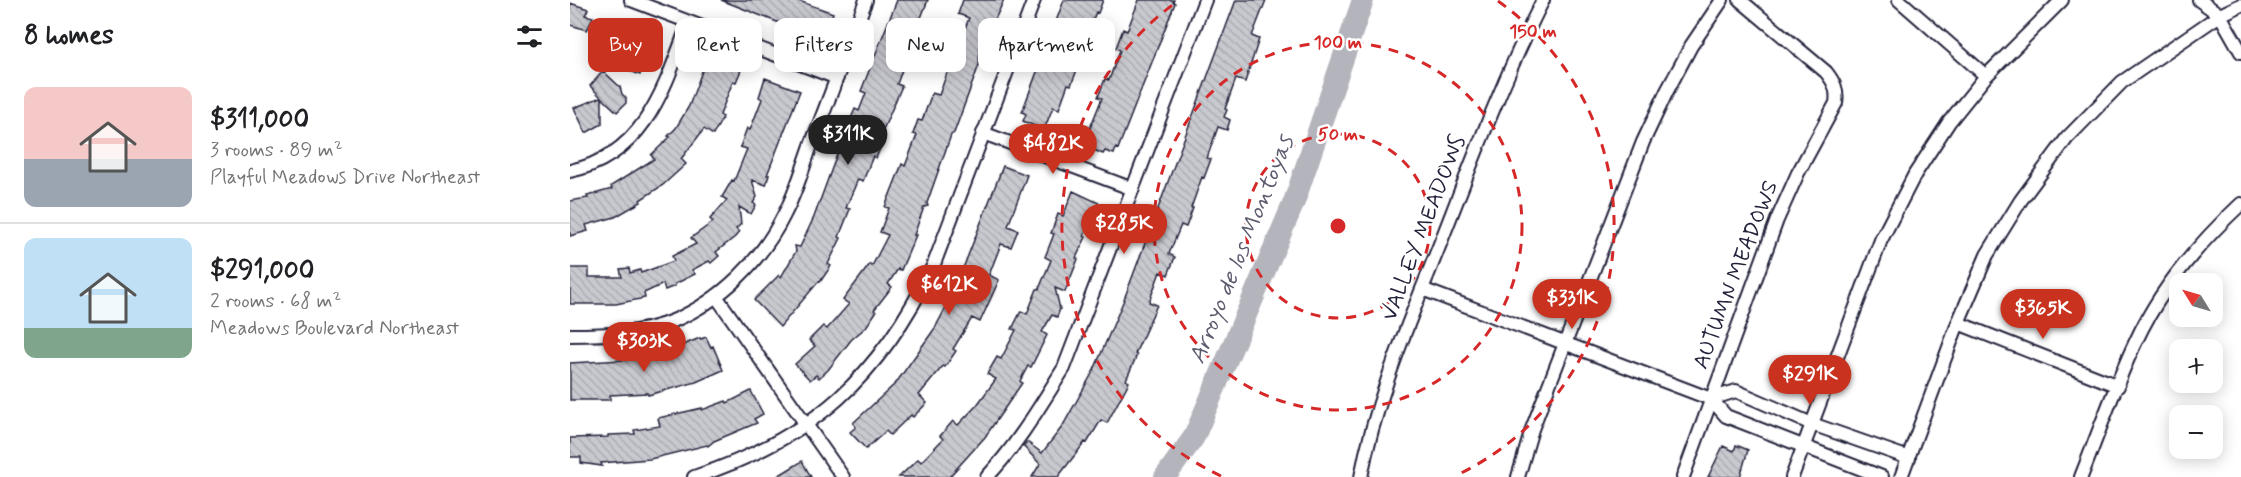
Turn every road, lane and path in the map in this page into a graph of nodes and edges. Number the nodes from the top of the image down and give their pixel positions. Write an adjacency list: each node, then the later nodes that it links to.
1 (631, 0): 14 (street)
2 (866, 0): 19 (street)
3 (1034, 0): 20 (street)
4 (1205, 0): 22 (street)
5 (1543, 0): 24 (street, VALLEY MEADOWS)
6 (1722, 0): 28 (street)
7 (1740, 0): 30 (street, AUTUMN MEADOWS)
8 (1899, 0): 18 (street)
9 (2062, 0): 18 (street)
10 (2199, 0): 13 (street)
11 (2220, 0): 13 (street)
12 (2241, 5): 13 (street)
13 (2220, 15): 16 (street); 26 (street)
14 (678, 18)
15 (762, 50): 19 (street)
16 (2241, 52)
17 (675, 60): 21 (street)
18 (1986, 76): 31 (street)
19 (837, 78): 25 (street)
20 (983, 133): 22 (street); 32 (street)
21 (570, 171)
22 (1133, 189): 37 (street)
23 (2241, 204): 29 (street)
24 (1422, 289): 28 (street); 38 (street, VALLEY MEADOWS)
25 (716, 296): 27 (street); 32 (street)
26 (1958, 323): 29 (street); 34 (street)
27 (570, 335)
28 (1566, 343): 30 (street); 39 (street)
29 (2118, 386): 44 (street)
30 (1711, 399): 31 (street); 33 (street); 40 (street, AUTUMN MEADOWS)
31 (1812, 424): 33 (street); 34 (street)
32 (806, 425): 35 (street); 36 (street)
33 (1802, 447): 41 (street); 42 (street)
34 (1909, 458): 43 (street)
35 (694, 477)
36 (843, 477)
37 (987, 477)
38 (1361, 477)
39 (1518, 477)
40 (1683, 477)
41 (1792, 477)
42 (1882, 477)
43 (1901, 477)
44 (2081, 477)

